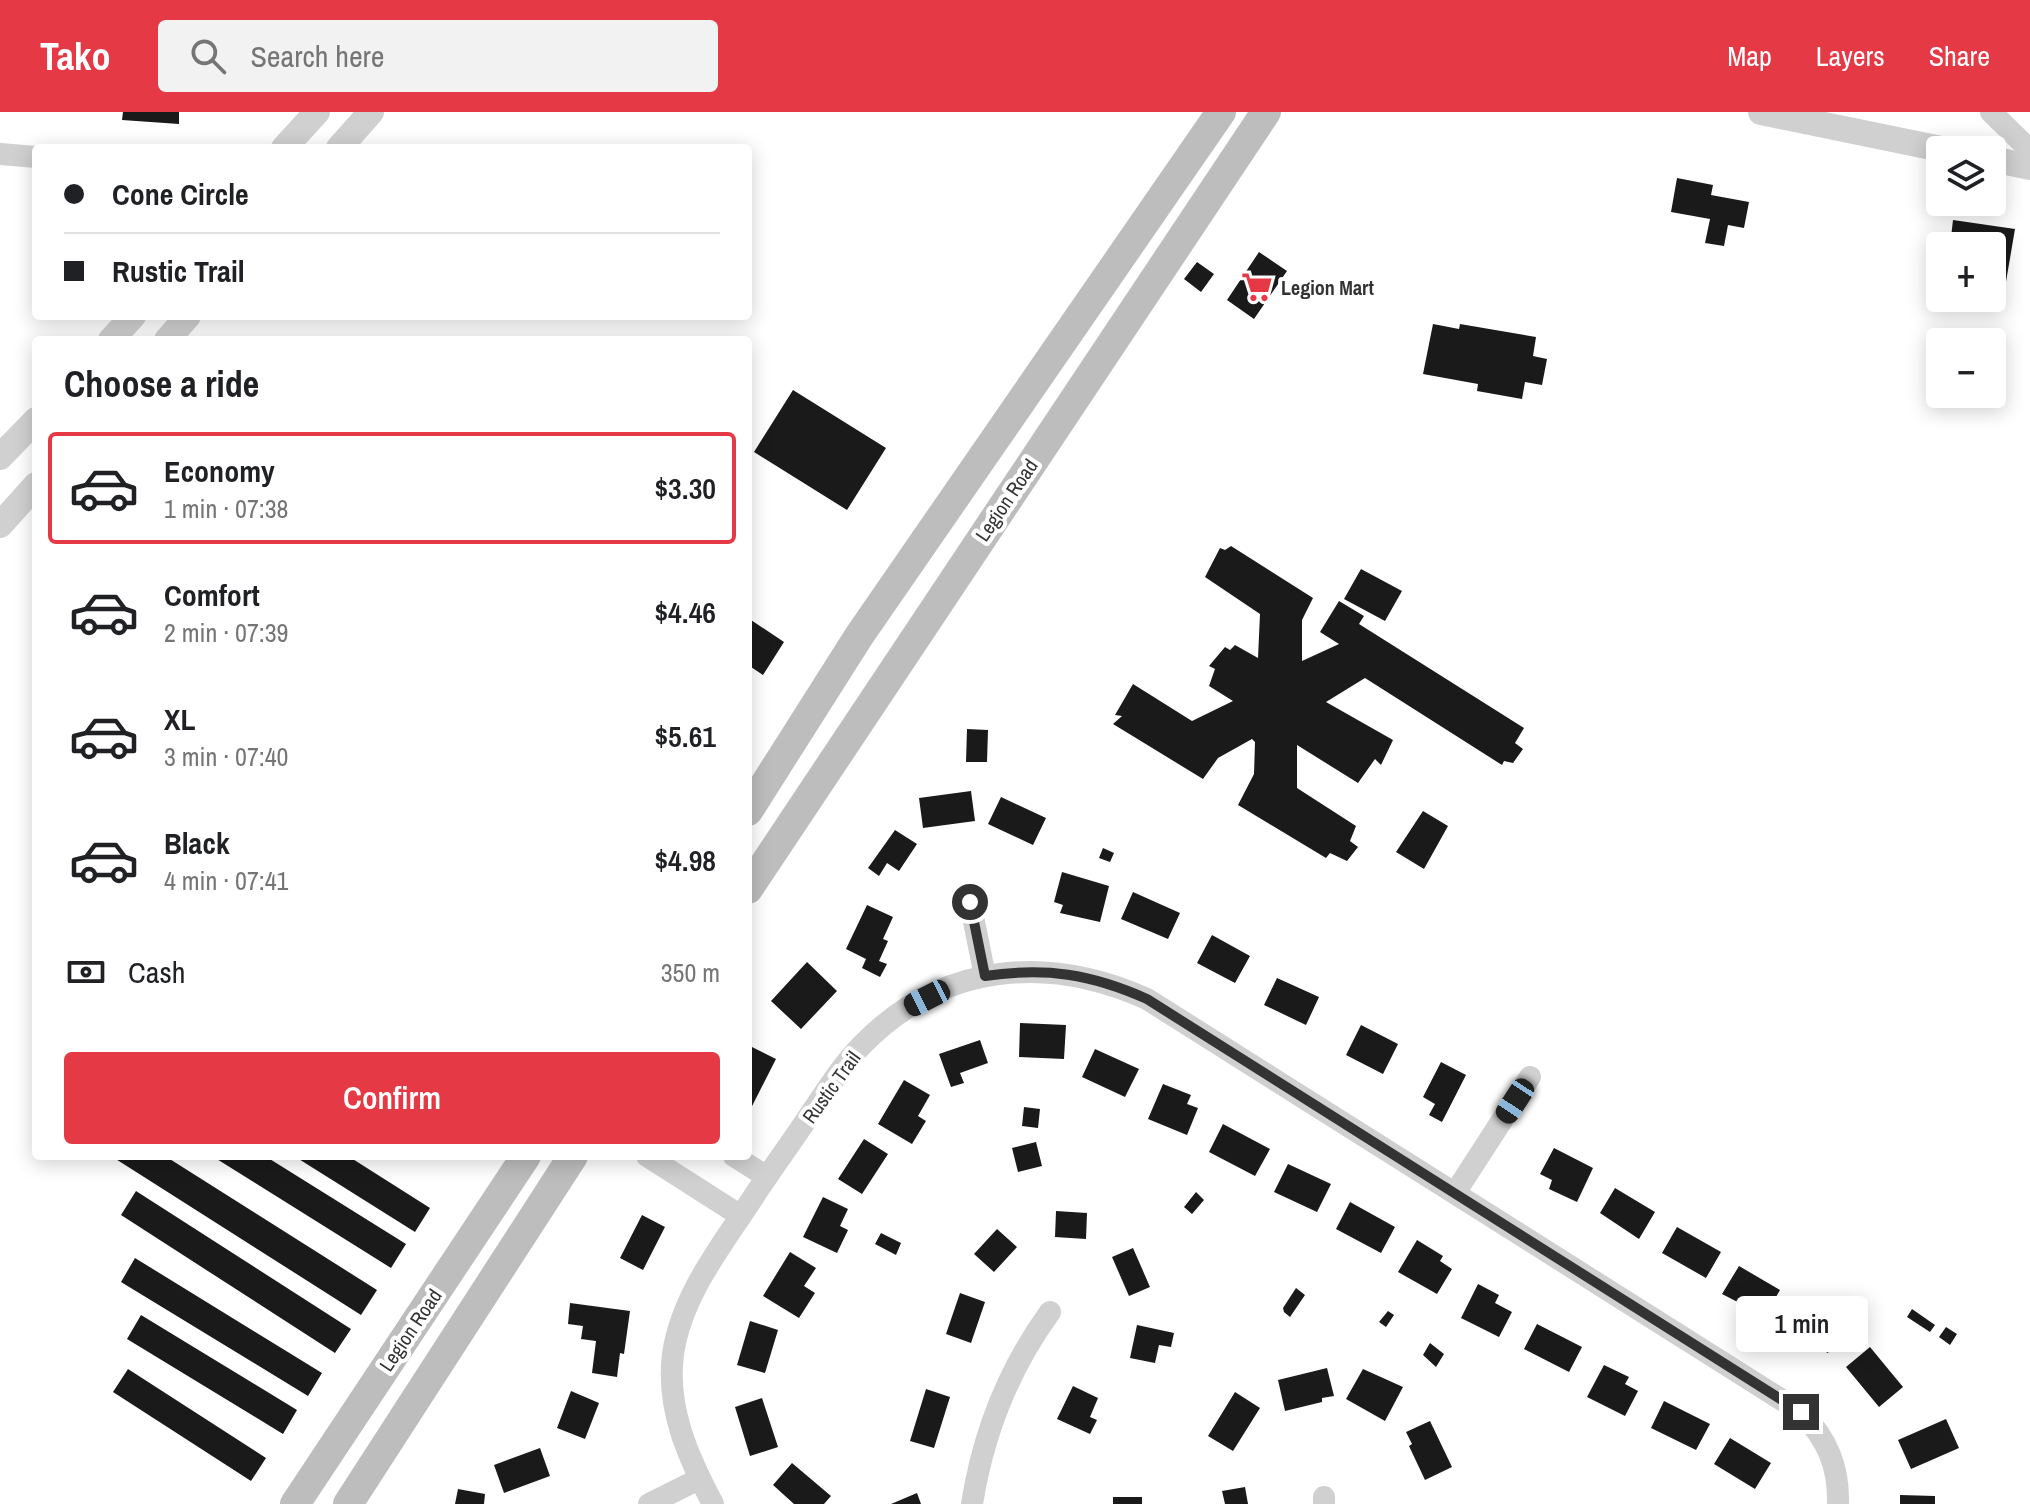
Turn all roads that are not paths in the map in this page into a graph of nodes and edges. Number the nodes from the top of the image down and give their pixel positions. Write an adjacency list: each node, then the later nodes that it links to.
1 (317, 112): 7 (street)
2 (371, 112): 8 (street)
3 (1221, 112): 23 (main road)
4 (1266, 112): 24 (main road, Legion Road)
5 (1761, 112): 9 (street)
6 (1991, 112): 10 (street)
7 (288, 144)
8 (343, 144)
9 (1926, 146)
10 (2030, 150)
11 (0, 154): 12 (street)
12 (32, 157)
13 (2006, 162): 14 (street)
14 (2030, 167)
15 (129, 320): 17 (street)
16 (184, 320): 18 (street)
17 (115, 336)
18 (170, 336)
19 (32, 424): 20 (street)
20 (1, 455)
21 (32, 489): 22 (street)
22 (0, 525)
23 (752, 805)
24 (752, 883)
25 (970, 902): 26 (street)
26 (985, 976): 33 (street, Rustic Trail); 34 (street, Rustic Trail)
27 (1530, 1077): 34 (street)
28 (523, 1160): 39 (main road, Legion Road)
29 (544, 1160): 37 (main road)
30 (570, 1160): 37 (main road, Legion Road)
31 (653, 1160): 35 (street)
32 (740, 1160): 33 (street)
33 (767, 1177): 35 (street, Rustic Trail)
34 (1455, 1193): 44 (street, Rustic Trail)
35 (741, 1216): 38 (street, Rustic Trail)
36 (1050, 1312): 43 (street)
37 (377, 1459): 40 (main road, Legion Road)
38 (699, 1479): 41 (street); 42 (street, Rustic Trail)
39 (295, 1504)
40 (348, 1504)
41 (649, 1504)
42 (713, 1504)
43 (972, 1504)
44 (1838, 1504)

